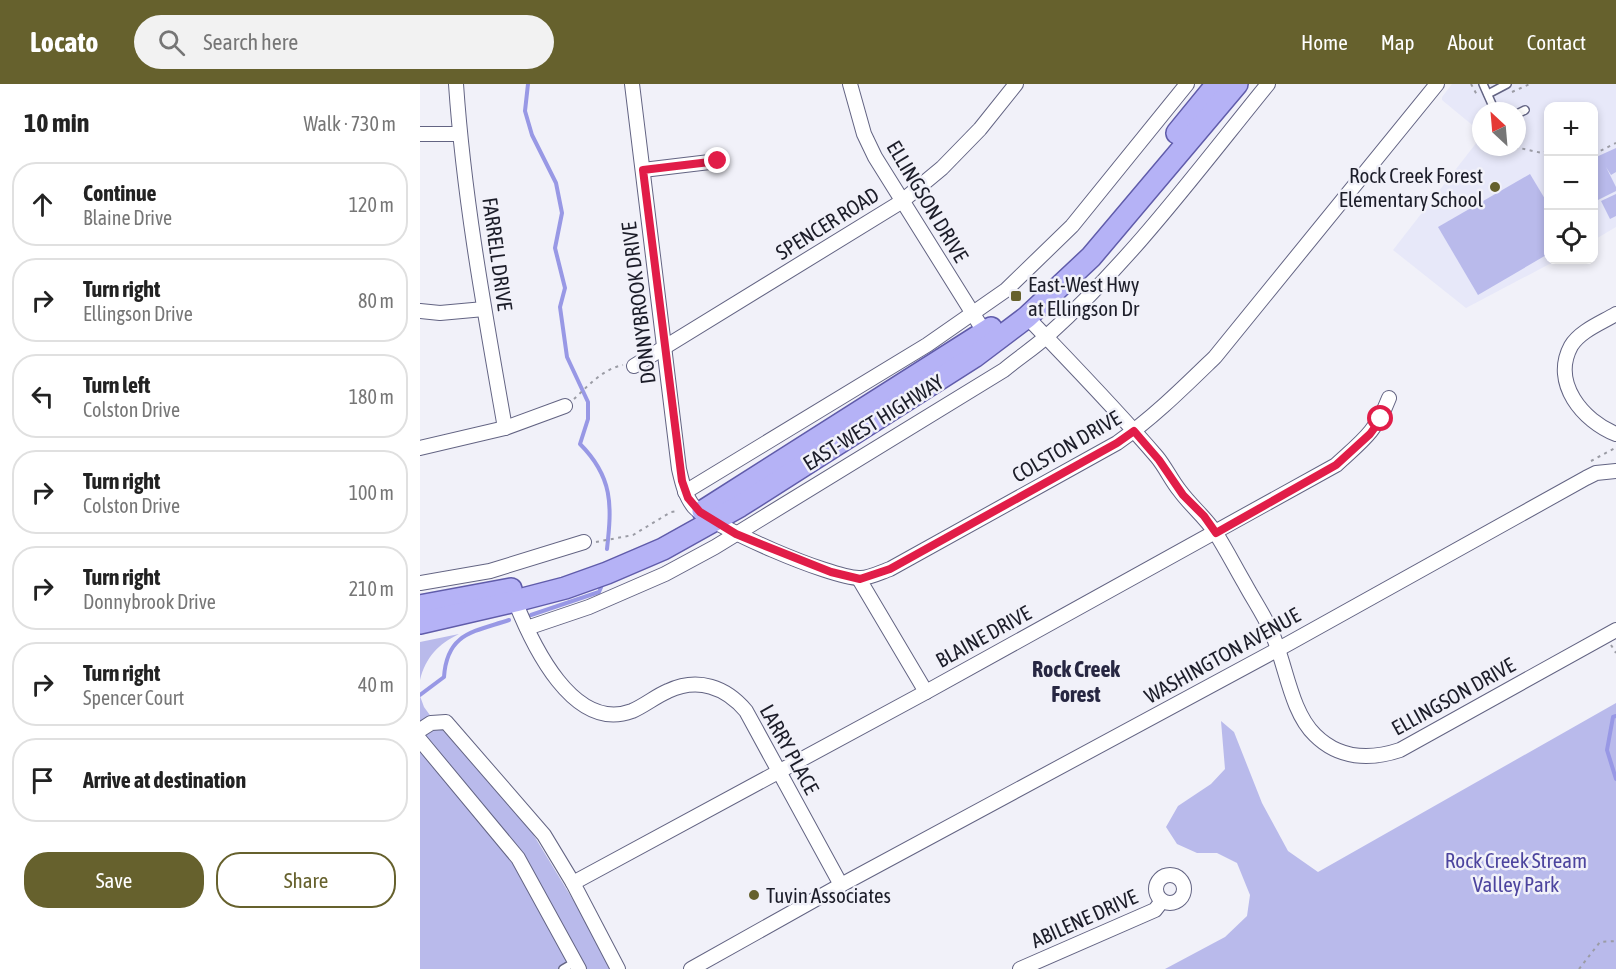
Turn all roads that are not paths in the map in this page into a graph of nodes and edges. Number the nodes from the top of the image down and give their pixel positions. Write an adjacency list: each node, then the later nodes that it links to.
1 (456, 84): 15 (street, FARRELL DRIVE)
2 (632, 84): 17 (street, DONNYBROOK DRIVE)
3 (850, 84): 18 (street, ELLINGSON DRIVE)
4 (1016, 84): 18 (street, SPENCER ROAD)
5 (1188, 84): 22 (street, EAST-WEST HIGHWAY)
6 (1217, 84): 24 (main road, EAST-WEST HIGHWAY)
7 (1236, 84): 23 (main road, EAST-WEST HIGHWAY)
8 (1268, 84): 25 (street, EAST-WEST HIGHWAY)
9 (1437, 84): 31 (street, COLSTON DRIVE)
10 (1483, 84): 12 (lane)
11 (1507, 84): 12 (lane)
12 (1488, 94): 13 (lane)
13 (1491, 102)
14 (420, 134): 15 (street)
15 (459, 134): 19 (street, FARRELL DRIVE)
16 (718, 161): 17 (street)
17 (643, 170): 26 (street, DONNYBROOK DRIVE)
18 (901, 202): 22 (street, ELLINGSON DRIVE); 26 (street, SPENCER ROAD)
19 (484, 309): 20 (street); 30 (street, FARRELL DRIVE)
20 (420, 311)
21 (1616, 314): 32 (street)
22 (972, 315): 24 (street, ELLINGSON DRIVE); 35 (street, EAST-WEST HIGHWAY)
23 (1028, 317): 25 (street, ELLINGSON DRIVE); 36 (main road, EAST-WEST HIGHWAY)
24 (985, 333): 36 (main road, EAST-WEST HIGHWAY)
25 (1046, 337): 31 (street, ELLINGSON DRIVE); 38 (street, EAST-WEST HIGHWAY)
26 (664, 349): 27 (street, SPENCER ROAD); 35 (street, DONNYBROOK DRIVE)
27 (634, 366)
28 (1389, 398): 37 (street, BLAINE DRIVE)
29 (569, 403): 30 (street)
30 (505, 428): 33 (street)
31 (1134, 431): 37 (street, ELLINGSON DRIVE); 40 (street, COLSTON DRIVE)
32 (1616, 434)
33 (420, 448)
34 (1616, 471): 47 (street, WASHINGTON AVENUE)
35 (685, 492): 36 (street, DONNYBROOK DRIVE)
36 (707, 517): 38 (street); 42 (main road, EAST-WEST HIGHWAY); 43 (main road, EAST-WEST HIGHWAY)
37 (1216, 533): 47 (street, ELLINGSON DRIVE); 48 (street, BLAINE DRIVE)
38 (736, 534): 40 (street); 45 (street, EAST-WEST HIGHWAY)
39 (590, 542): 41 (street)
40 (860, 579): 48 (street)
41 (420, 583)
42 (515, 602): 44 (main road, EAST-WEST HIGHWAY); 45 (street, LARRY PLACE)
43 (420, 606)
44 (420, 623)
45 (526, 628): 51 (street, LARRY PLACE)
46 (1616, 630): 47 (street, ELLINGSON DRIVE)
47 (1279, 649): 53 (street, WASHINGTON AVENUE)
48 (926, 692): 51 (street, BLAINE DRIVE)
49 (420, 730): 52 (street)
50 (420, 740): 55 (street)
51 (779, 771): 52 (street, BLAINE DRIVE); 53 (street, LARRY PLACE)
52 (573, 883): 57 (street)
53 (841, 885): 56 (street, WASHINGTON AVENUE)
54 (1162, 901): 58 (street, ABILENE DRIVE)
55 (573, 967)
56 (701, 967)
57 (618, 969)
58 (1020, 969)

